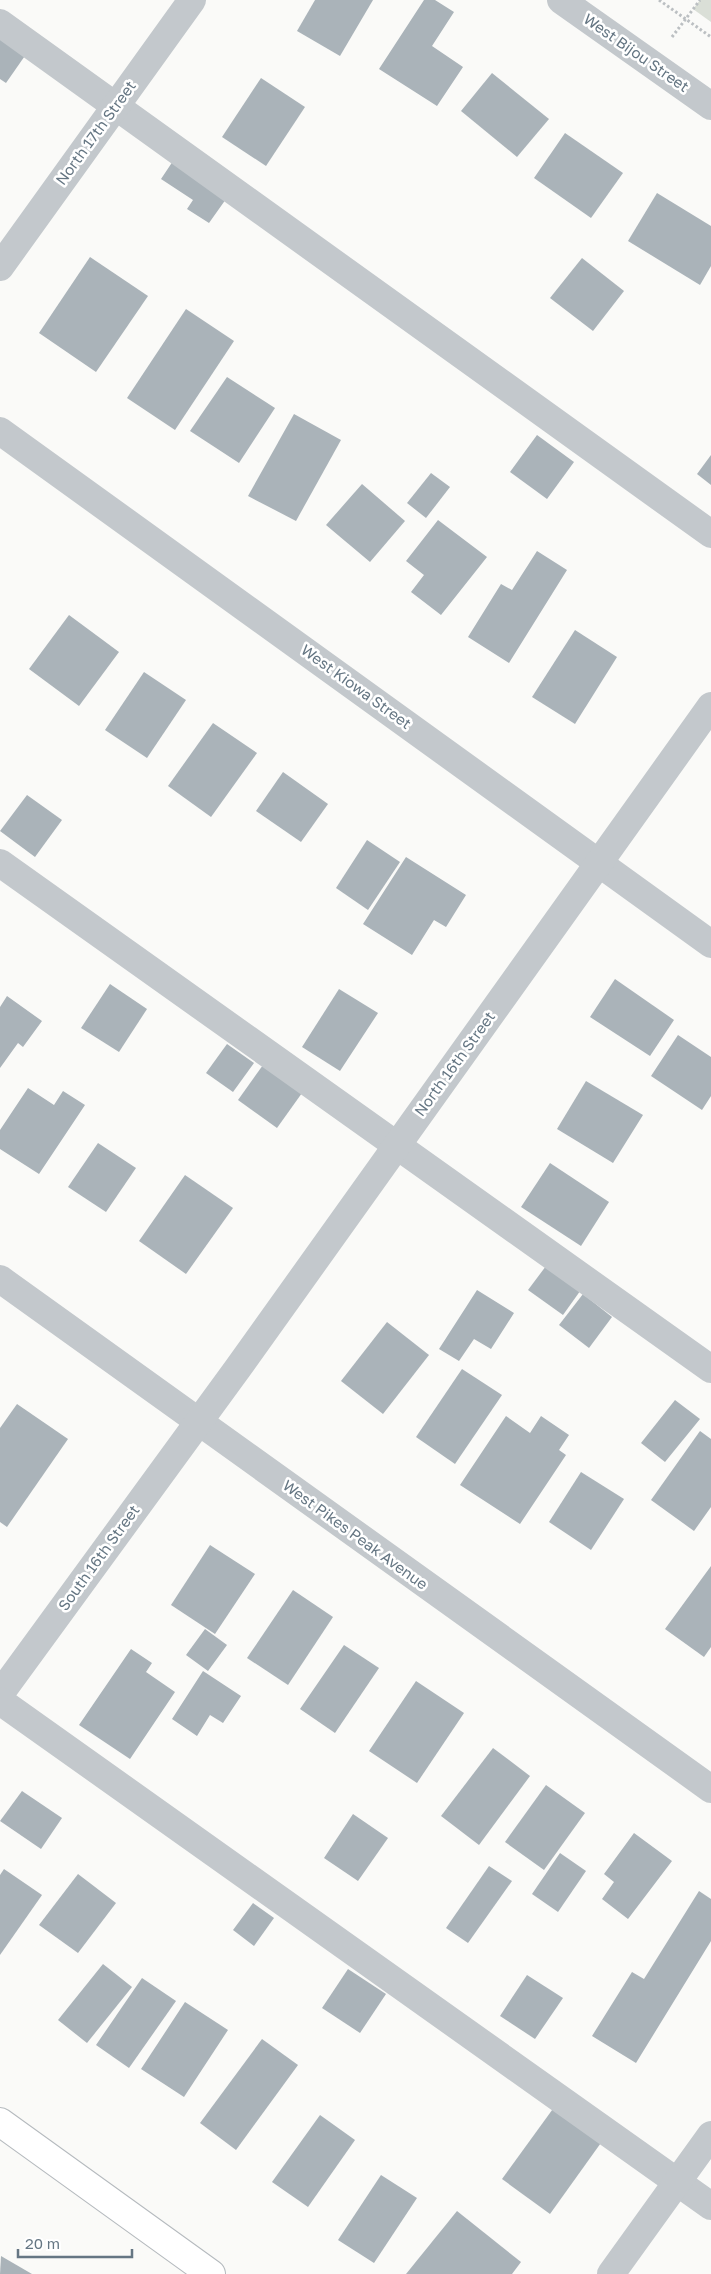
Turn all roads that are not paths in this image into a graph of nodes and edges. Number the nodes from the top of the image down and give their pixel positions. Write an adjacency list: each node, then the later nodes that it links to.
1 (192, 0): 4 (street, North 17th Street)
2 (560, 0): 5 (street, West Bijou Street)
3 (0, 23): 4 (street)
4 (116, 106): 6 (street, North 17th Street); 8 (street)
5 (711, 106)
6 (0, 267)
7 (0, 431): 11 (street, West Kiowa Street)
8 (711, 534)
9 (711, 706): 11 (street, North 16th Street)
10 (0, 863): 13 (street)
11 (599, 863): 12 (street, West Kiowa Street); 13 (street, North 16th Street)
12 (711, 944)
13 (396, 1147): 15 (street); 16 (street, North 16th Street)
14 (0, 1279): 16 (street, West Pikes Peak Avenue)
15 (711, 1369)
16 (198, 1422): 17 (street, South 16th Street); 19 (street, West Pikes Peak Avenue)
17 (0, 1694)
18 (0, 1701): 22 (street)
19 (711, 1790)
20 (0, 2122): 24 (main road)
21 (711, 2135): 22 (street)
22 (679, 2182): 23 (street); 25 (street)
23 (711, 2206)
24 (211, 2274)
25 (611, 2274)

